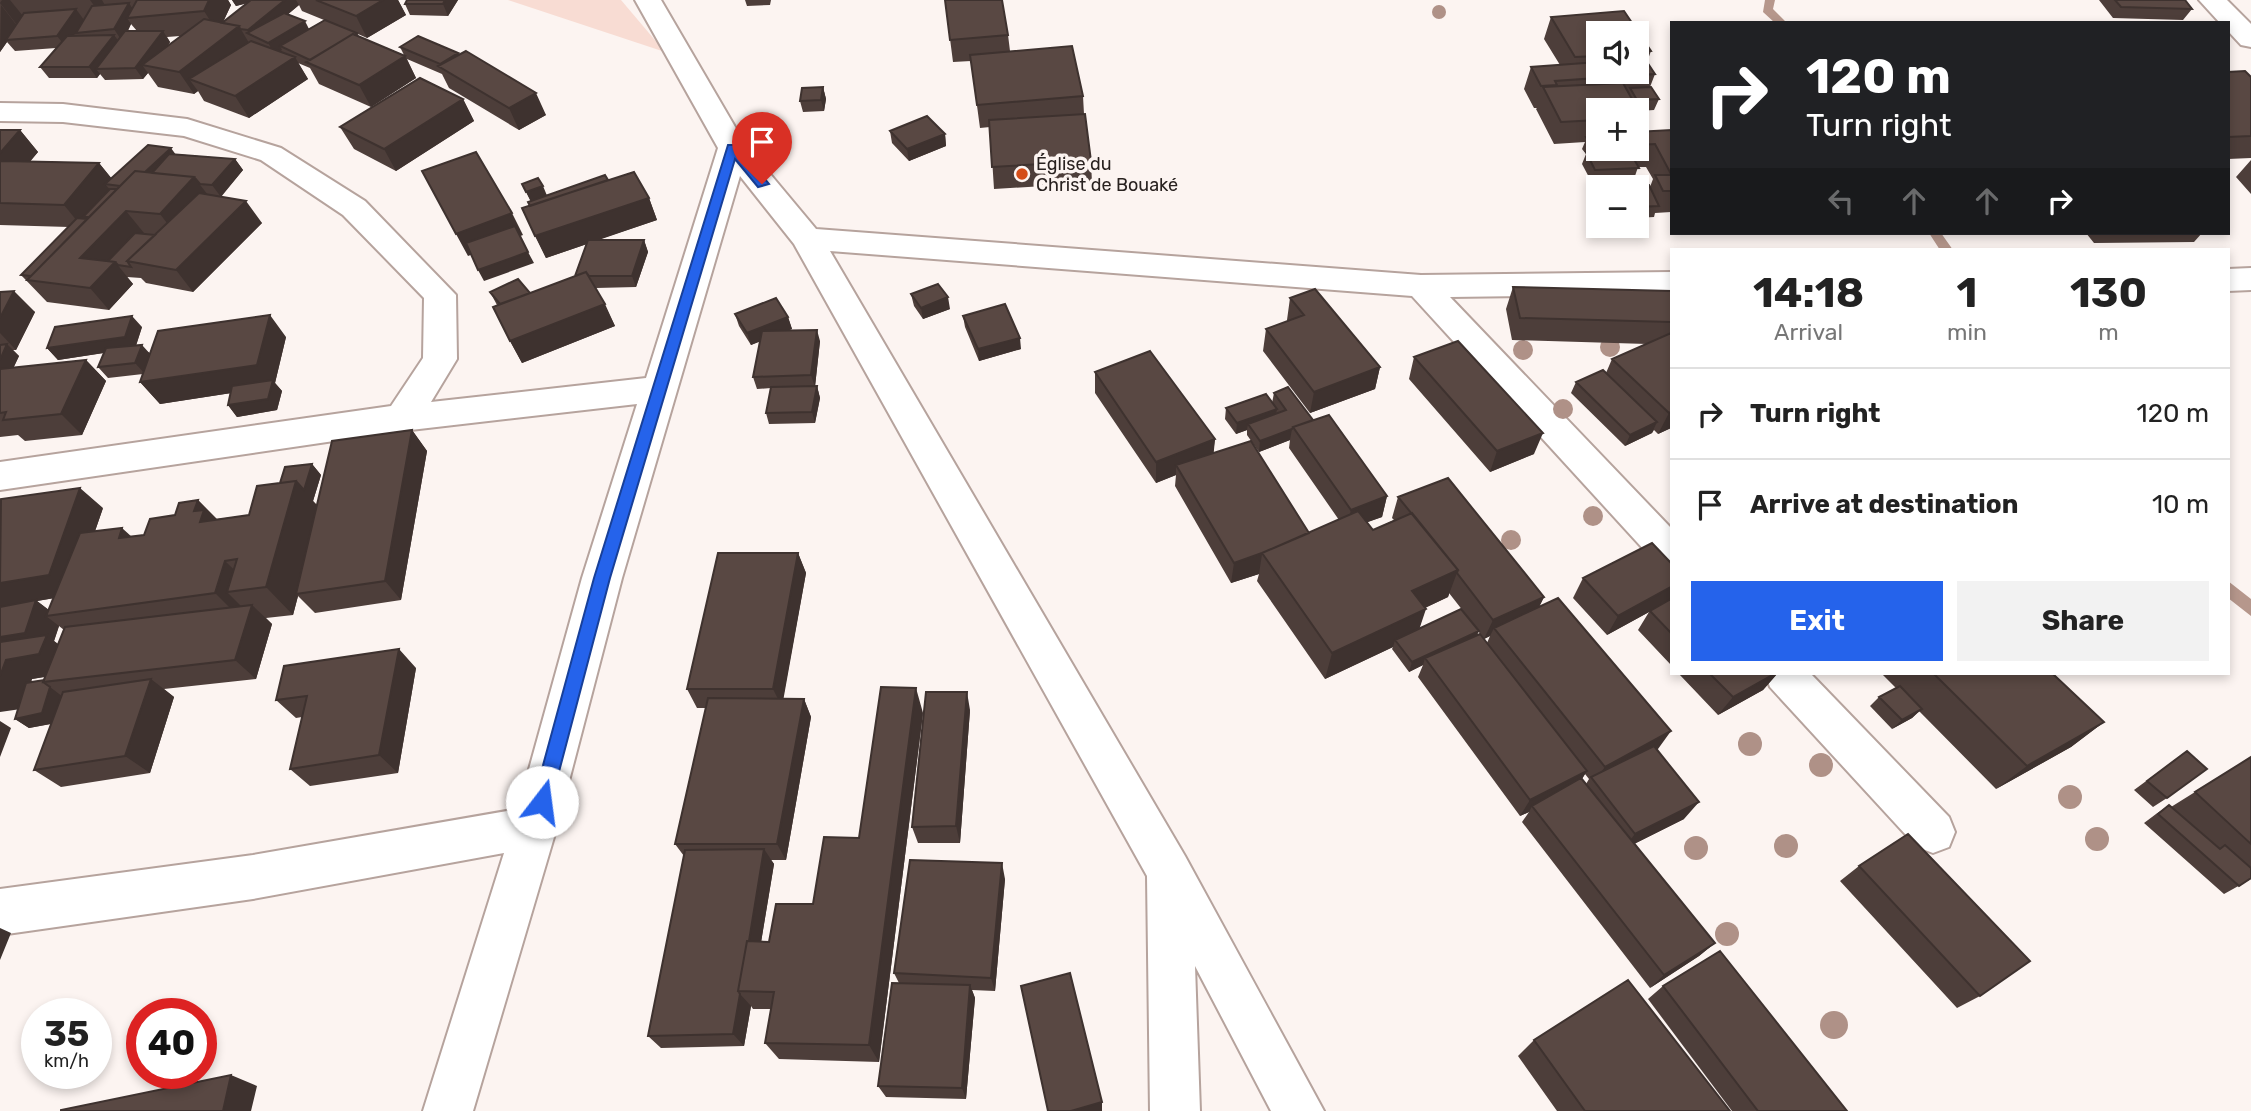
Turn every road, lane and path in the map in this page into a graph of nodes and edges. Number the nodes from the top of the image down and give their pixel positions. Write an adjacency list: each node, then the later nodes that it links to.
1 (648, 0): 5 (street)
2 (2212, 0): 3 (street)
3 (2251, 39)
4 (0, 112): 12 (street)
5 (733, 148): 6 (street); 11 (street)
6 (807, 239): 10 (street); 18 (street)
7 (2230, 279): 8 (street)
8 (2251, 279)
9 (1670, 283): 10 (street)
10 (1421, 286): 14 (street)
11 (660, 389): 12 (street); 16 (street)
12 (402, 418): 13 (street)
13 (0, 476)
14 (1670, 551)
15 (1786, 675): 17 (street)
16 (535, 827): 19 (street); 20 (street)
17 (1933, 832)
18 (1169, 871): 21 (street); 22 (street)
19 (0, 912)
20 (448, 1111)
21 (1175, 1111)
22 (1299, 1111)

